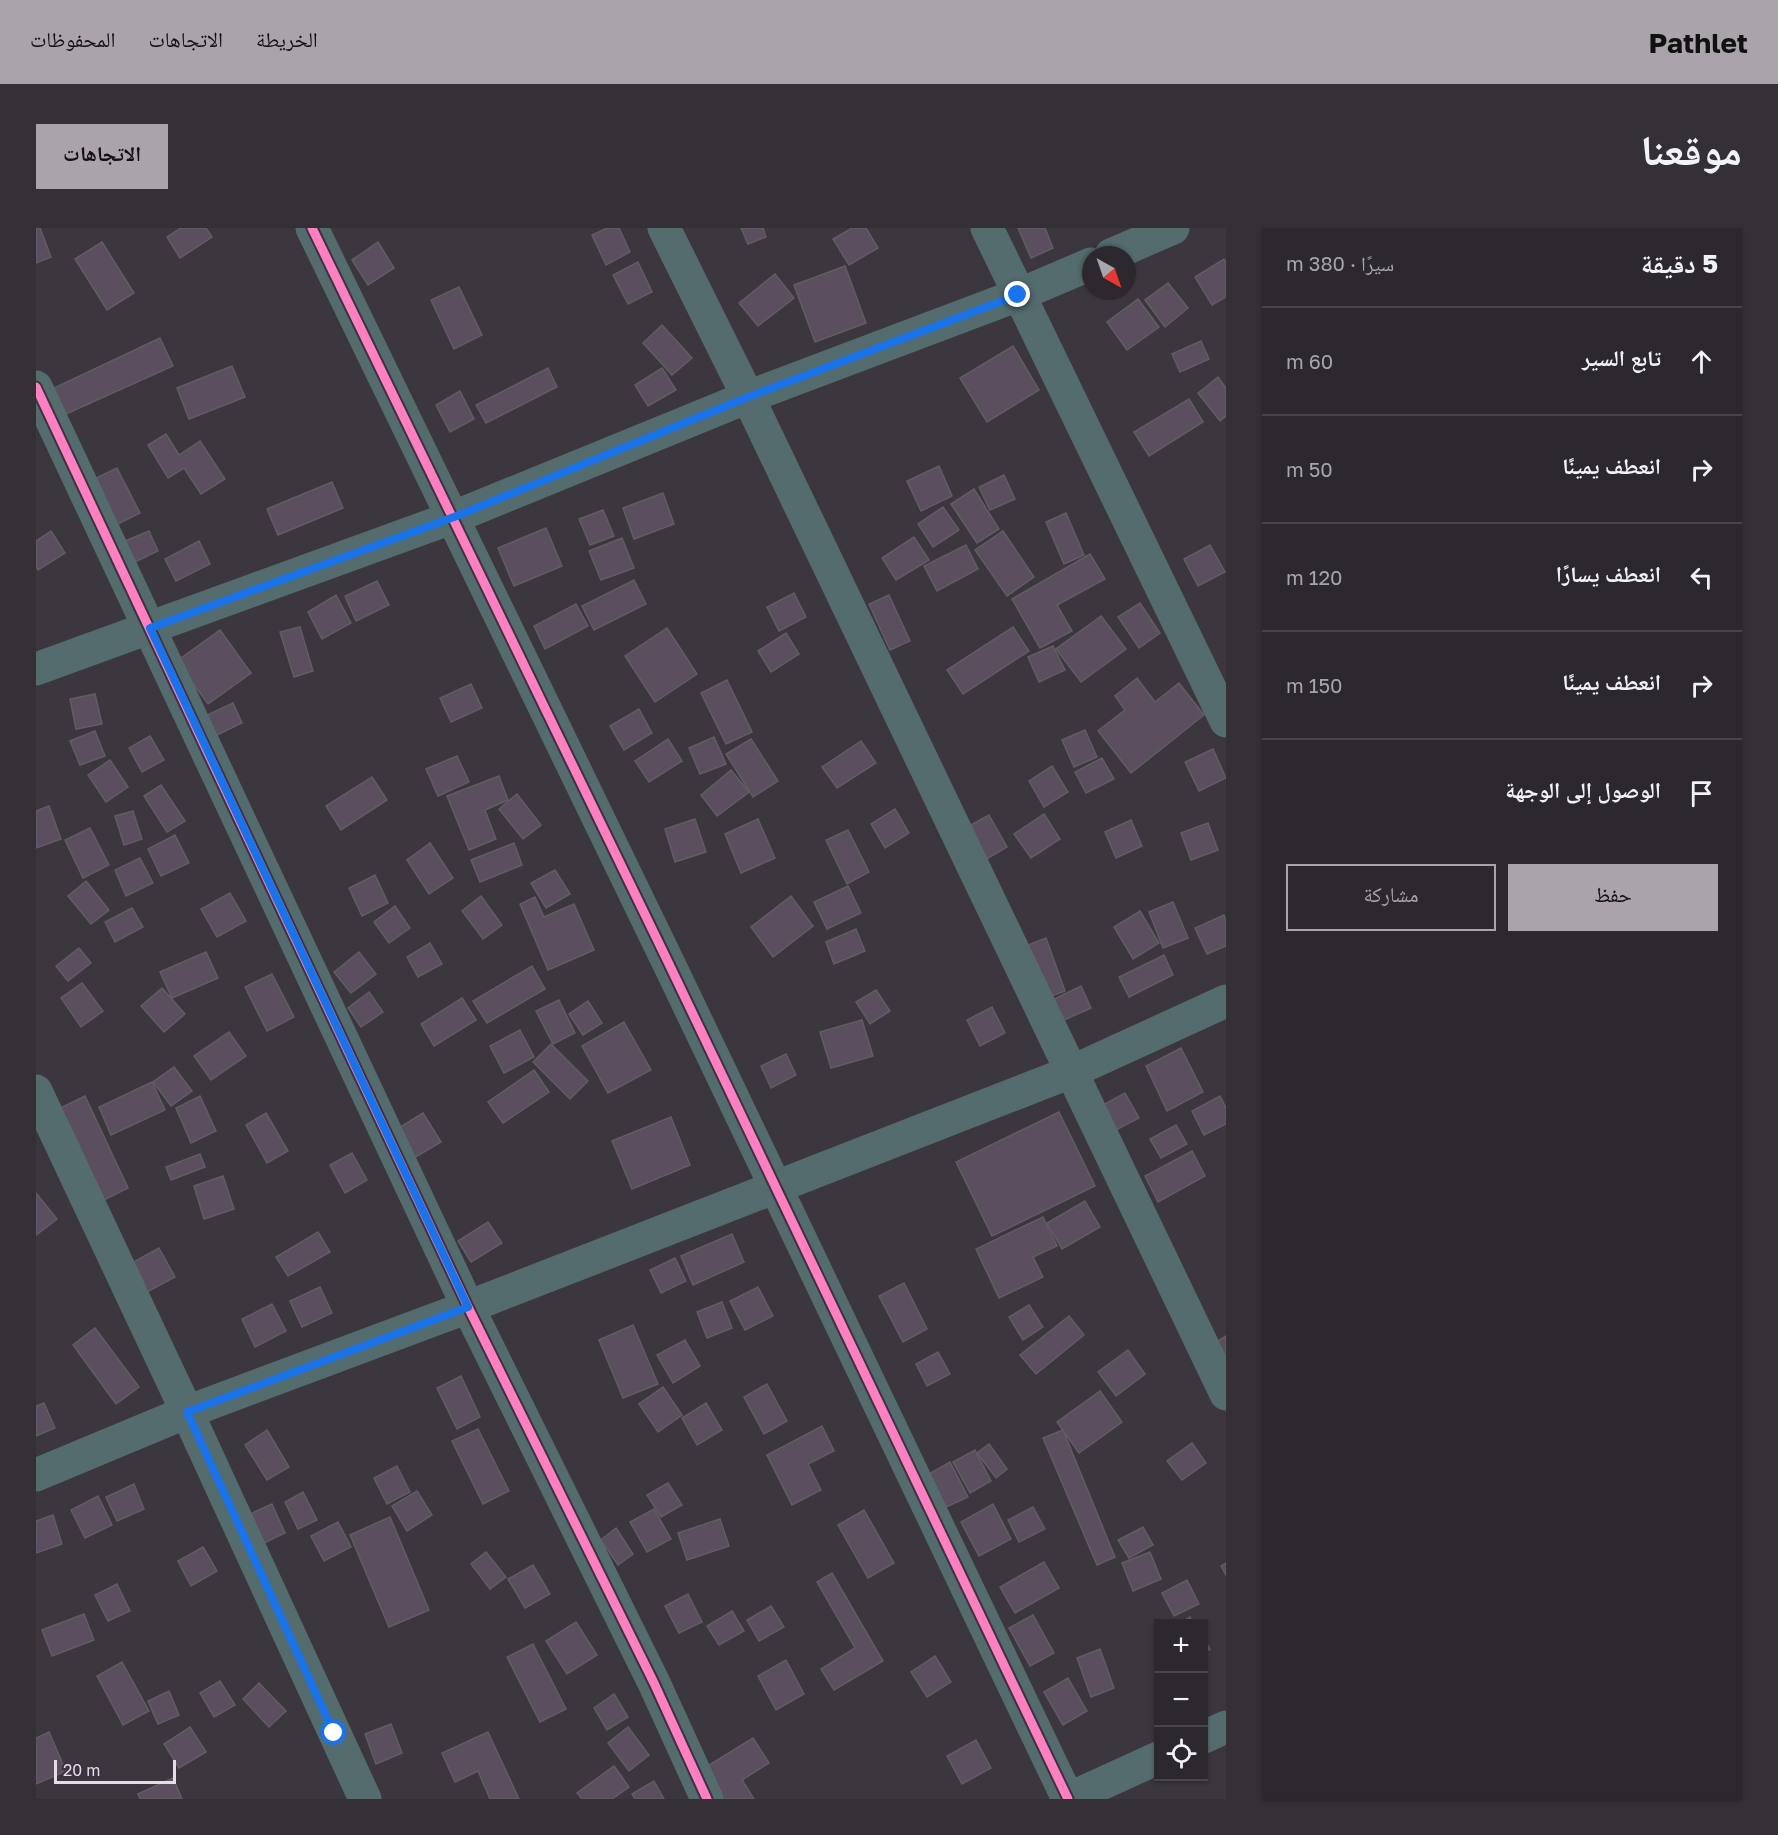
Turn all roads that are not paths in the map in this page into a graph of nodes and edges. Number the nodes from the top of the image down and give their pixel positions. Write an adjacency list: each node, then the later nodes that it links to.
1 (312, 228): 10 (street)
2 (664, 228): 9 (street)
3 (987, 228): 7 (street)
4 (1173, 228): 5 (street)
5 (1132, 246)
6 (1082, 268): 7 (street)
7 (1018, 295): 9 (street); 13 (street)
8 (36, 387): 11 (street)
9 (748, 397): 10 (street); 15 (street)
10 (454, 517): 11 (street); 17 (street)
11 (150, 628): 12 (street); 18 (street)
12 (36, 669)
13 (1226, 721)
14 (1226, 1001): 15 (street)
15 (1071, 1072): 17 (street); 19 (street)
16 (36, 1091): 20 (street)
17 (777, 1187): 18 (street); 27 (street)
18 (468, 1307): 20 (street); 26 (street)
19 (1226, 1394)
20 (187, 1412): 21 (street); 25 (street)
21 (36, 1475)
22 (1226, 1727): 23 (street)
23 (1208, 1735)
24 (1154, 1760): 27 (street)
25 (365, 1799)
26 (707, 1799)
27 (1068, 1799)

